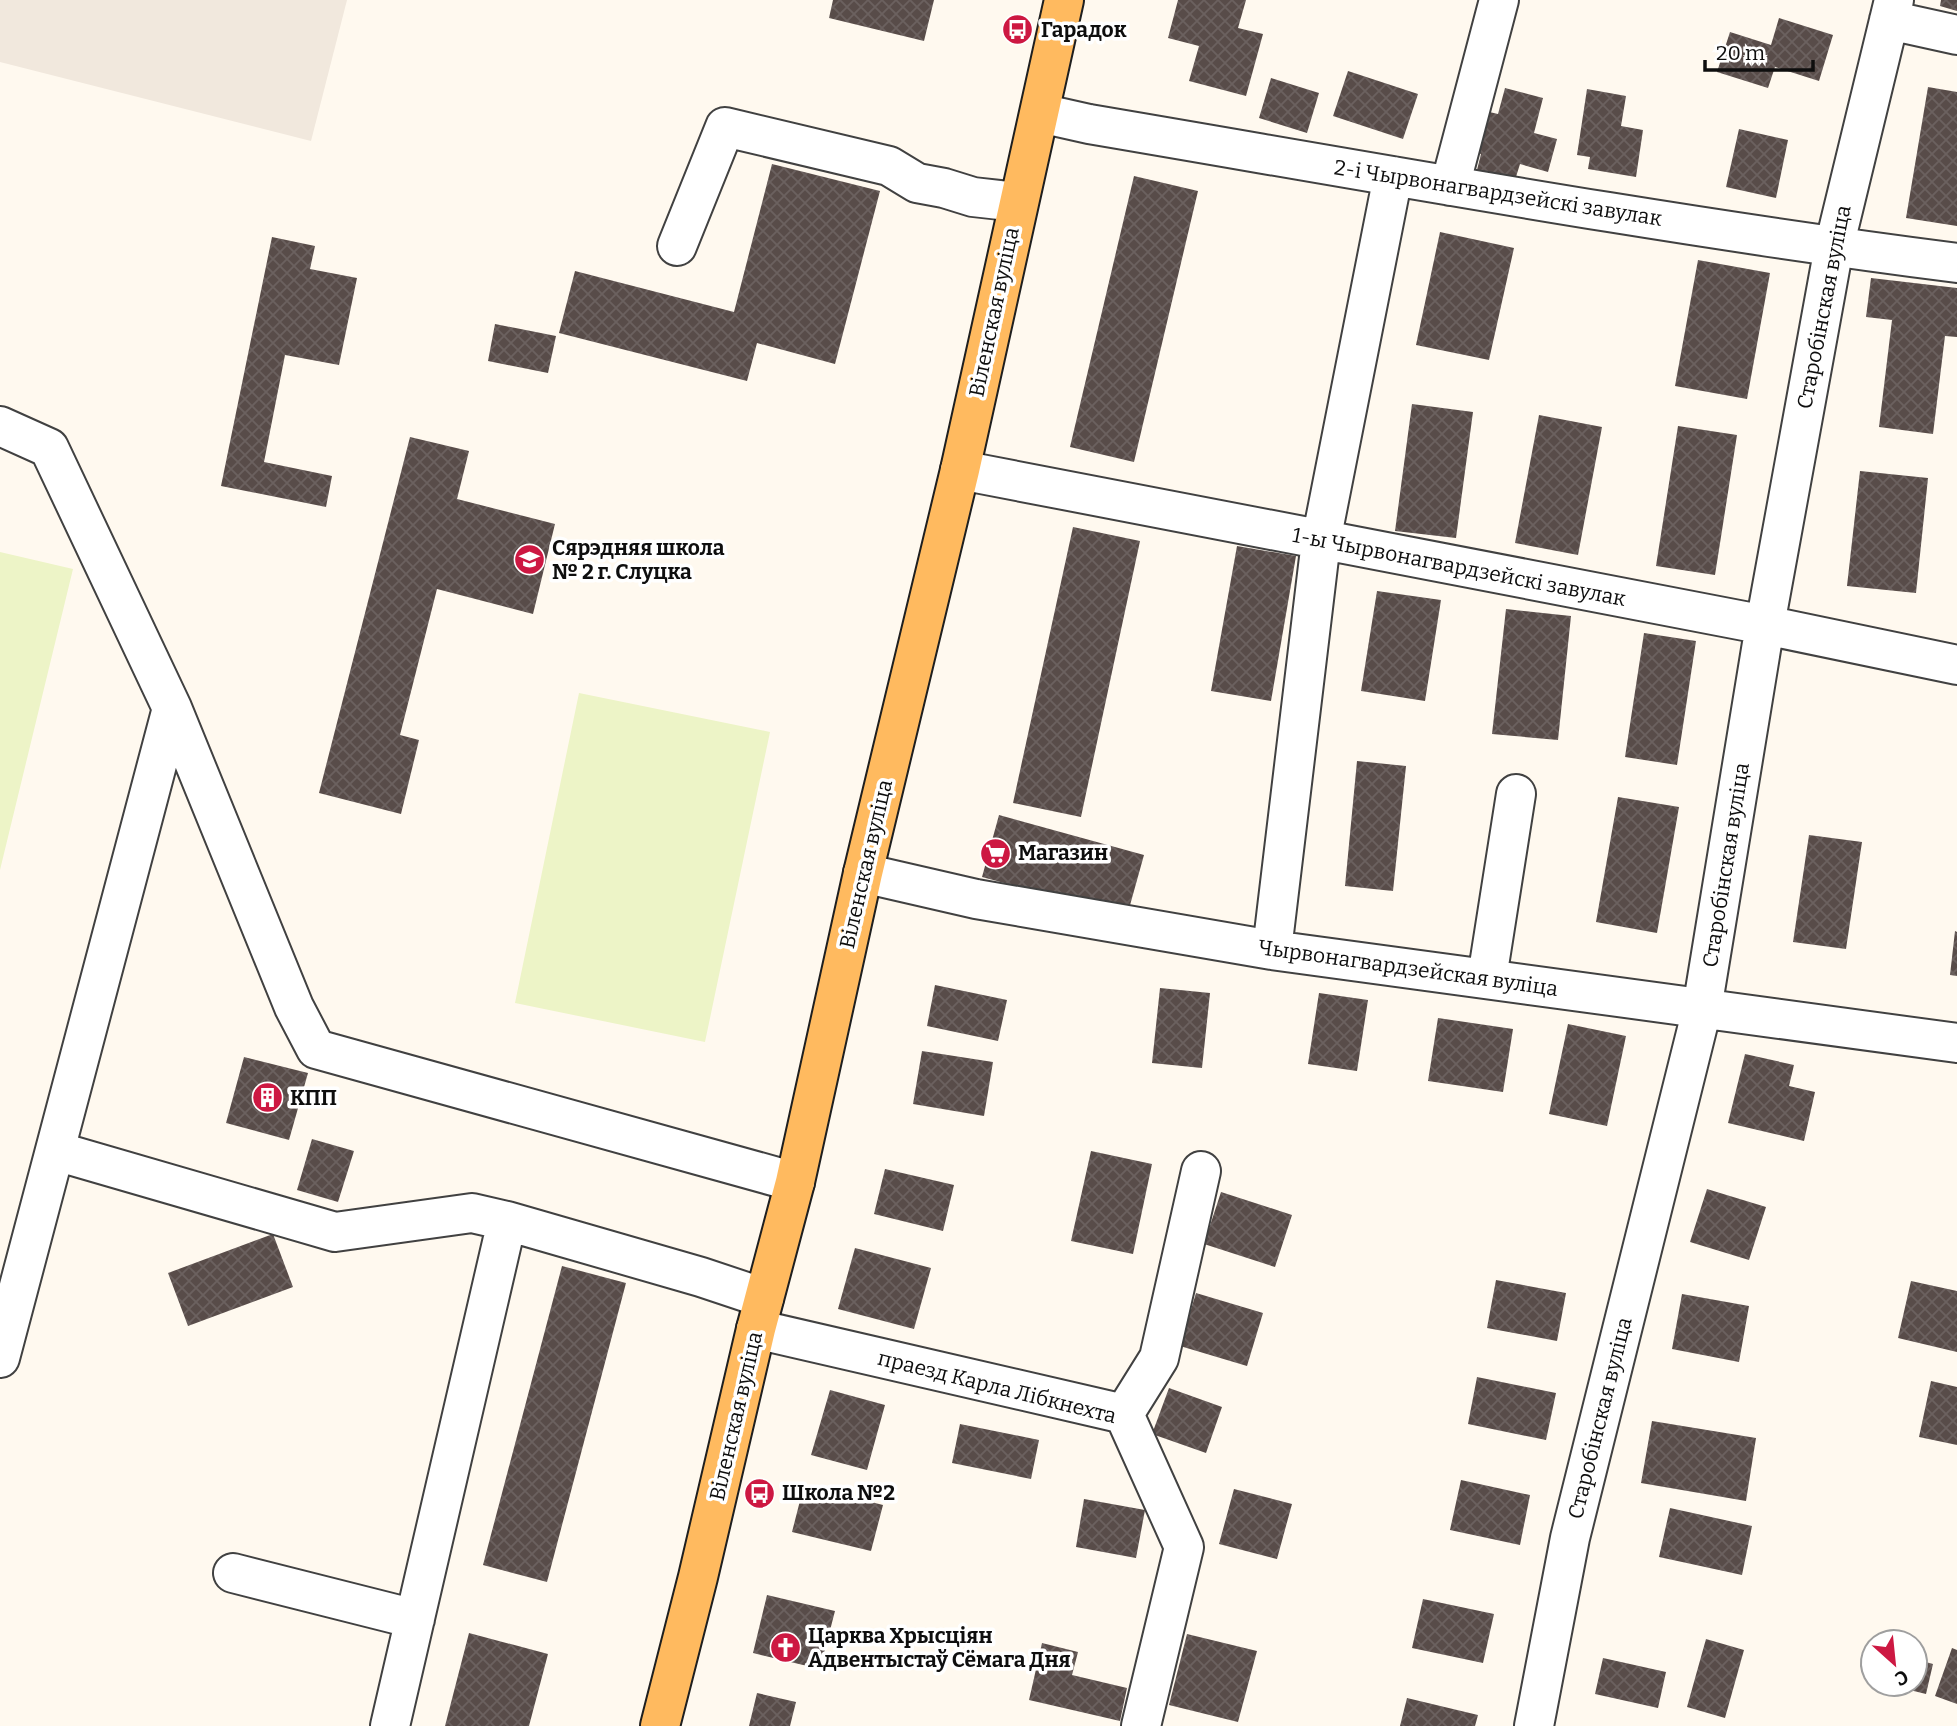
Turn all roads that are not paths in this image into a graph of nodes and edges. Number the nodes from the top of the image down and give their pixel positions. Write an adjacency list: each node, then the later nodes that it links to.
1 (1064, 0): 5 (main road, Віленская вуліца)
2 (1499, 0): 7 (street)
3 (1891, 10): 4 (street); 10 (street, Старобінская вуліца)
4 (1957, 35)
5 (1040, 113): 6 (street, 2-і Чырвонагвардзейскі завулак); 8 (main road, Віленская вуліца)
6 (1393, 176): 7 (street, 2-і Чырвонагвардзейскі завулак); 14 (street)
7 (1450, 186): 10 (street, 2-і Чырвонагвардзейскі завулак)
8 (1018, 202): 9 (street); 13 (main road, Віленская вуліца)
9 (677, 246)
10 (1834, 247): 11 (street, 2-і Чырвонагвардзейскі завулак); 15 (street, Старобінская вуліца)
11 (1957, 263)
12 (0, 426): 17 (street)
13 (960, 470): 14 (street, 1-ы Чырвонагвардзейскі завулак); 19 (main road, Віленская вуліца)
14 (1321, 541): 15 (street, 1-ы Чырвонагвардзейскі завулак); 20 (street)
15 (1765, 625): 16 (street, 1-ы Чырвонагвардзейскі завулак); 22 (street, Старобінская вуліца)
16 (1957, 665)
17 (172, 708): 24 (street); 26 (street)
18 (1516, 794): 21 (street)
19 (863, 873): 20 (street, Чырвонагвардзейская вуліца); 26 (main road, Віленская вуліца)
20 (1272, 950): 21 (street, Чырвонагвардзейская вуліца)
21 (1487, 978): 22 (street, Чырвонагвардзейская вуліца)
22 (1702, 1009): 23 (street, Чырвонагвардзейская вуліца); 36 (street, Старобінская вуліца)
23 (1957, 1043)
24 (56, 1151): 27 (street, праезд Карла Лібкнехта); 29 (street)
25 (1200, 1171): 30 (street)
26 (795, 1182): 28 (main road, Віленская вуліца)
27 (507, 1221): 28 (street, праезд Карла Лібкнехта); 32 (street)
28 (760, 1313): 30 (street, праезд Карла Лібкнехта); 34 (main road, Віленская вуліца)
29 (0, 1358)
30 (1124, 1414): 35 (street, праезд Карла Лібкнехта)
31 (233, 1573): 32 (street)
32 (415, 1619): 33 (street)
33 (390, 1726)
34 (660, 1726)
35 (1141, 1726)
36 (1534, 1726)

